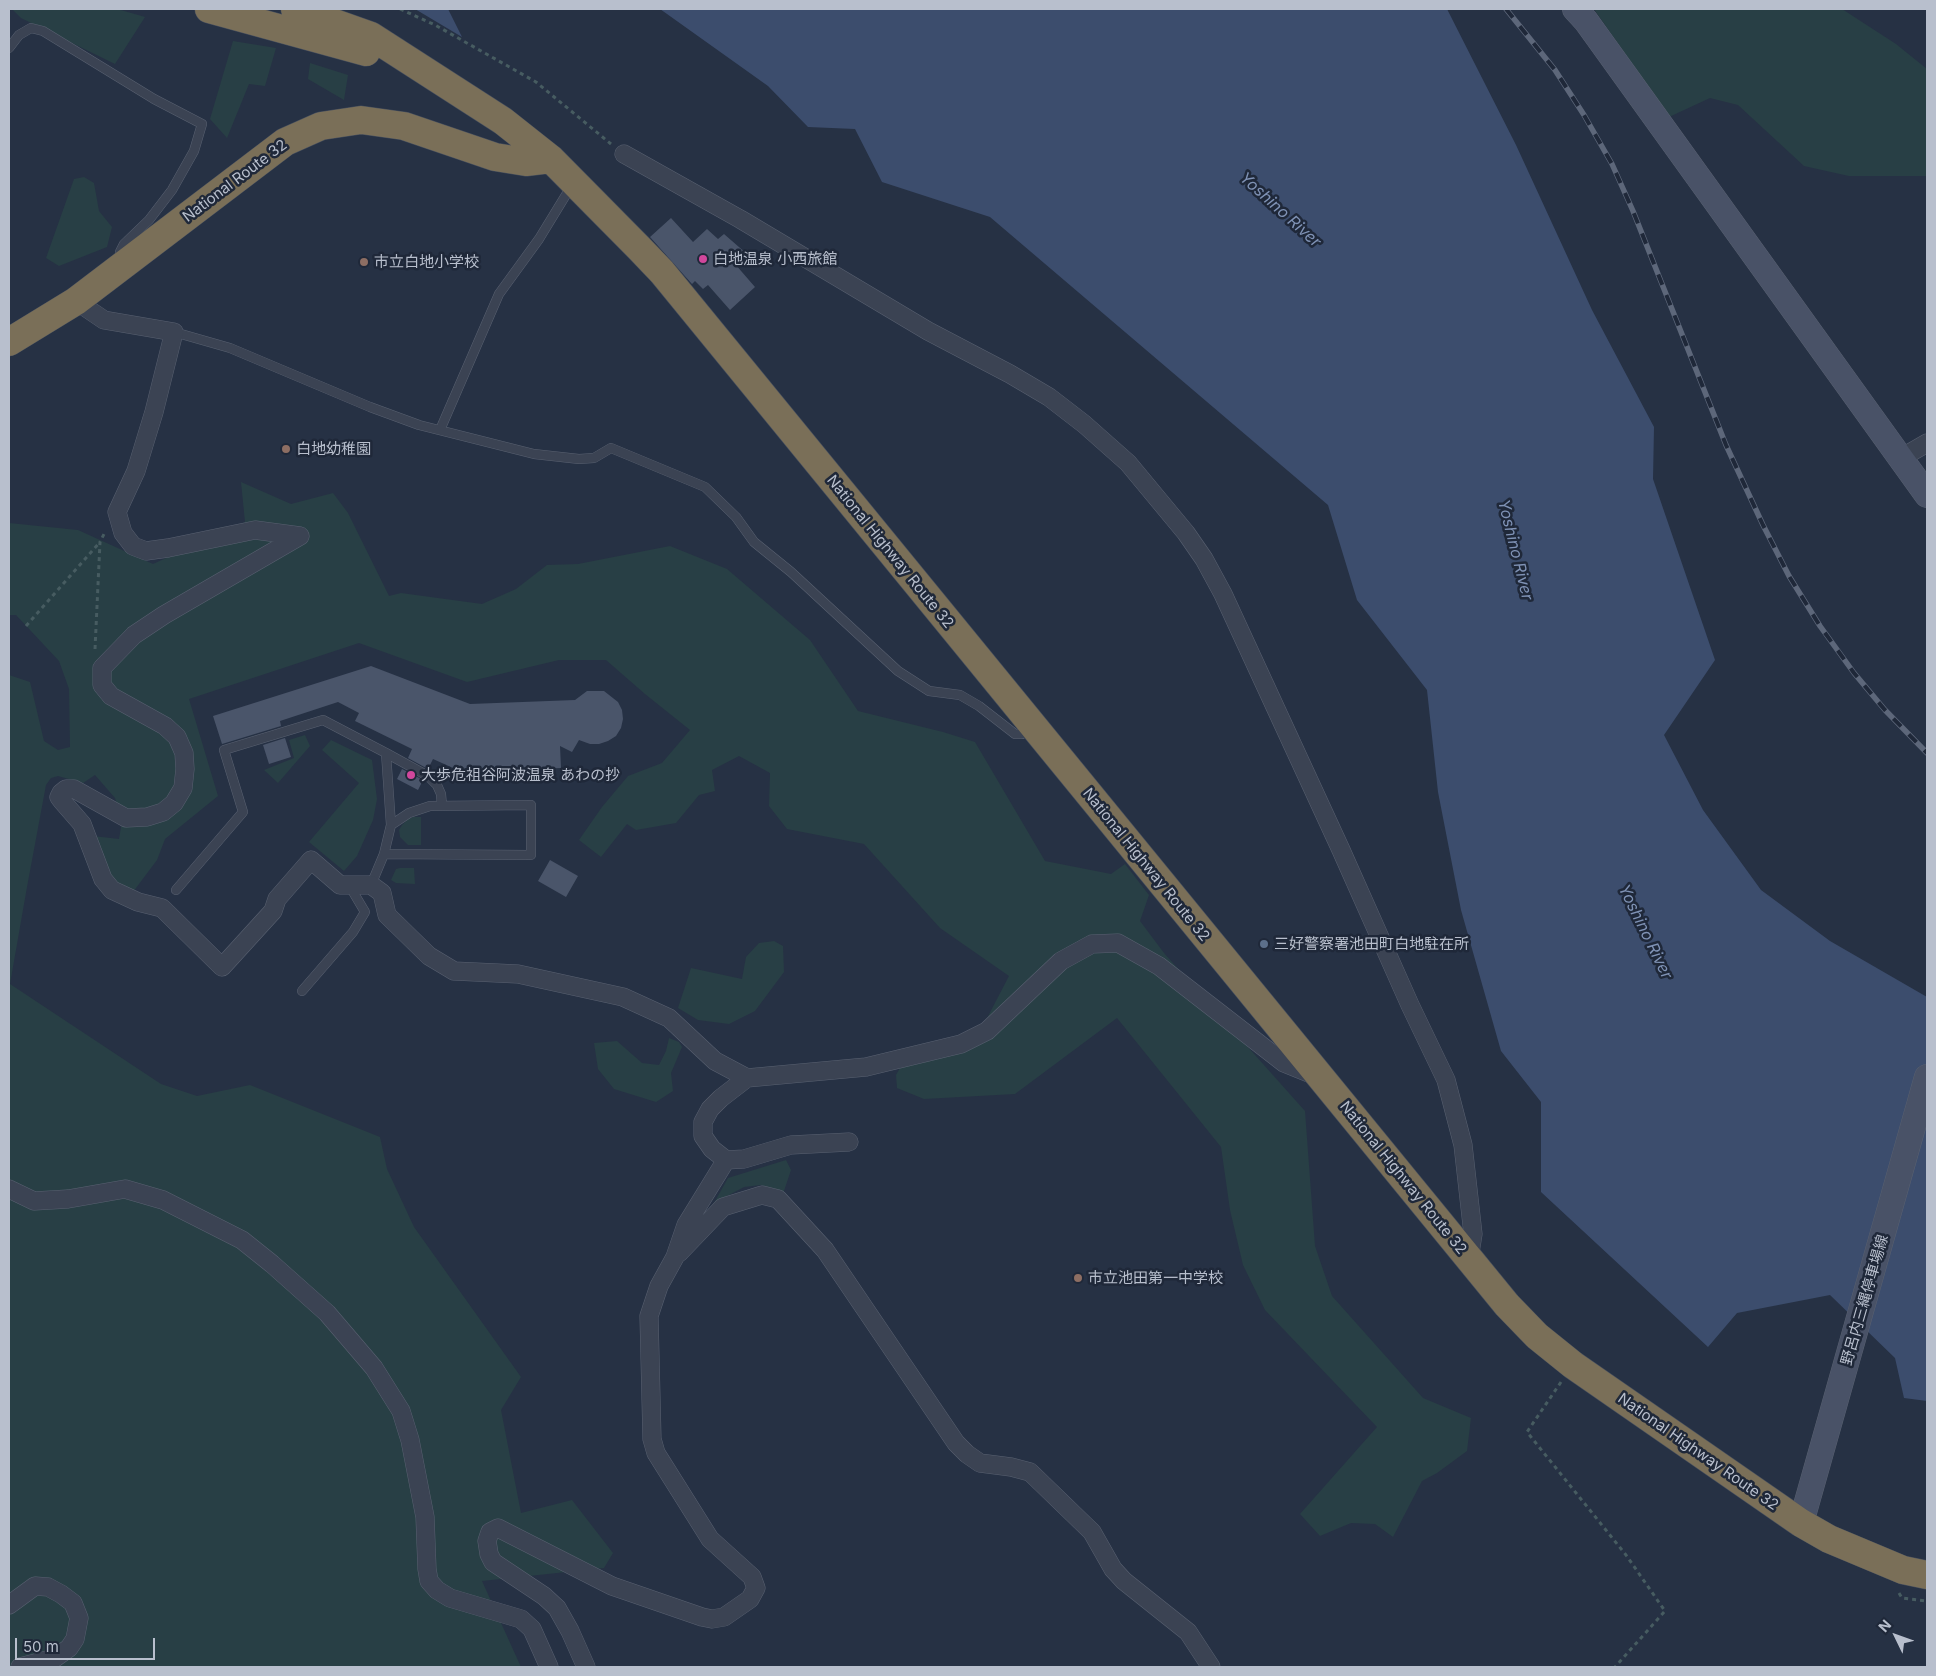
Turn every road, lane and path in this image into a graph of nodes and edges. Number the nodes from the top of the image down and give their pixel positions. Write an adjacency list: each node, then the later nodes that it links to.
1 (210, 9): 6 (highway, National Highway Route 32)
2 (295, 9): 6 (highway, National Highway Route 32)
3 (400, 9): 7 (path)
4 (1575, 9): 16 (street)
5 (9, 48): 10 (lane)
6 (429, 75): 8 (highway, National Highway Route 32)
7 (624, 154): 38 (street)
8 (551, 159): 9 (highway, National Highway Route 32); 10 (highway, National Route 32)
9 (574, 182): 14 (lane); 22 (highway, National Highway Route 32)
10 (123, 266): 11 (highway, National Route 32)
11 (76, 301): 12 (street); 13 (highway, National Route 32)
12 (174, 332): 14 (lane); 18 (street)
13 (9, 342)
14 (440, 430): 22 (lane)
15 (1927, 443): 16 (street)
16 (1901, 458): 17 (street)
17 (1927, 495)
18 (116, 512): 19 (path); 21 (street)
19 (100, 542): 20 (path); 21 (path)
20 (26, 626)
21 (102, 668): 27 (street)
22 (1034, 727): 33 (highway, National Highway Route 32)
23 (386, 753): 24 (lane); 25 (lane); 29 (lane)
24 (442, 806): 25 (lane); 26 (lane)
25 (391, 826): 26 (lane)
26 (384, 854): 28 (lane)
27 (349, 885): 28 (street); 30 (lane)
28 (371, 885): 32 (street)
29 (176, 890)
30 (302, 991)
31 (1927, 1077): 40 (street, 野呂内三縄停車場線)
32 (747, 1078): 33 (street); 35 (street)
33 (1320, 1078): 38 (highway, National Highway Route 32)
34 (849, 1142): 35 (street)
35 (726, 1160): 37 (street)
36 (9, 1188): 44 (street)
37 (675, 1257): 45 (street); 46 (street)
38 (1469, 1259): 39 (highway, National Highway Route 32)
39 (1573, 1365): 40 (highway, National Highway Route 32); 47 (path)
40 (1801, 1523): 41 (highway, National Highway Route 32)
41 (1927, 1576)
42 (9, 1605): 43 (street)
43 (20, 1667)
44 (549, 1667)
45 (586, 1667)
46 (1211, 1667)
47 (1615, 1667)

